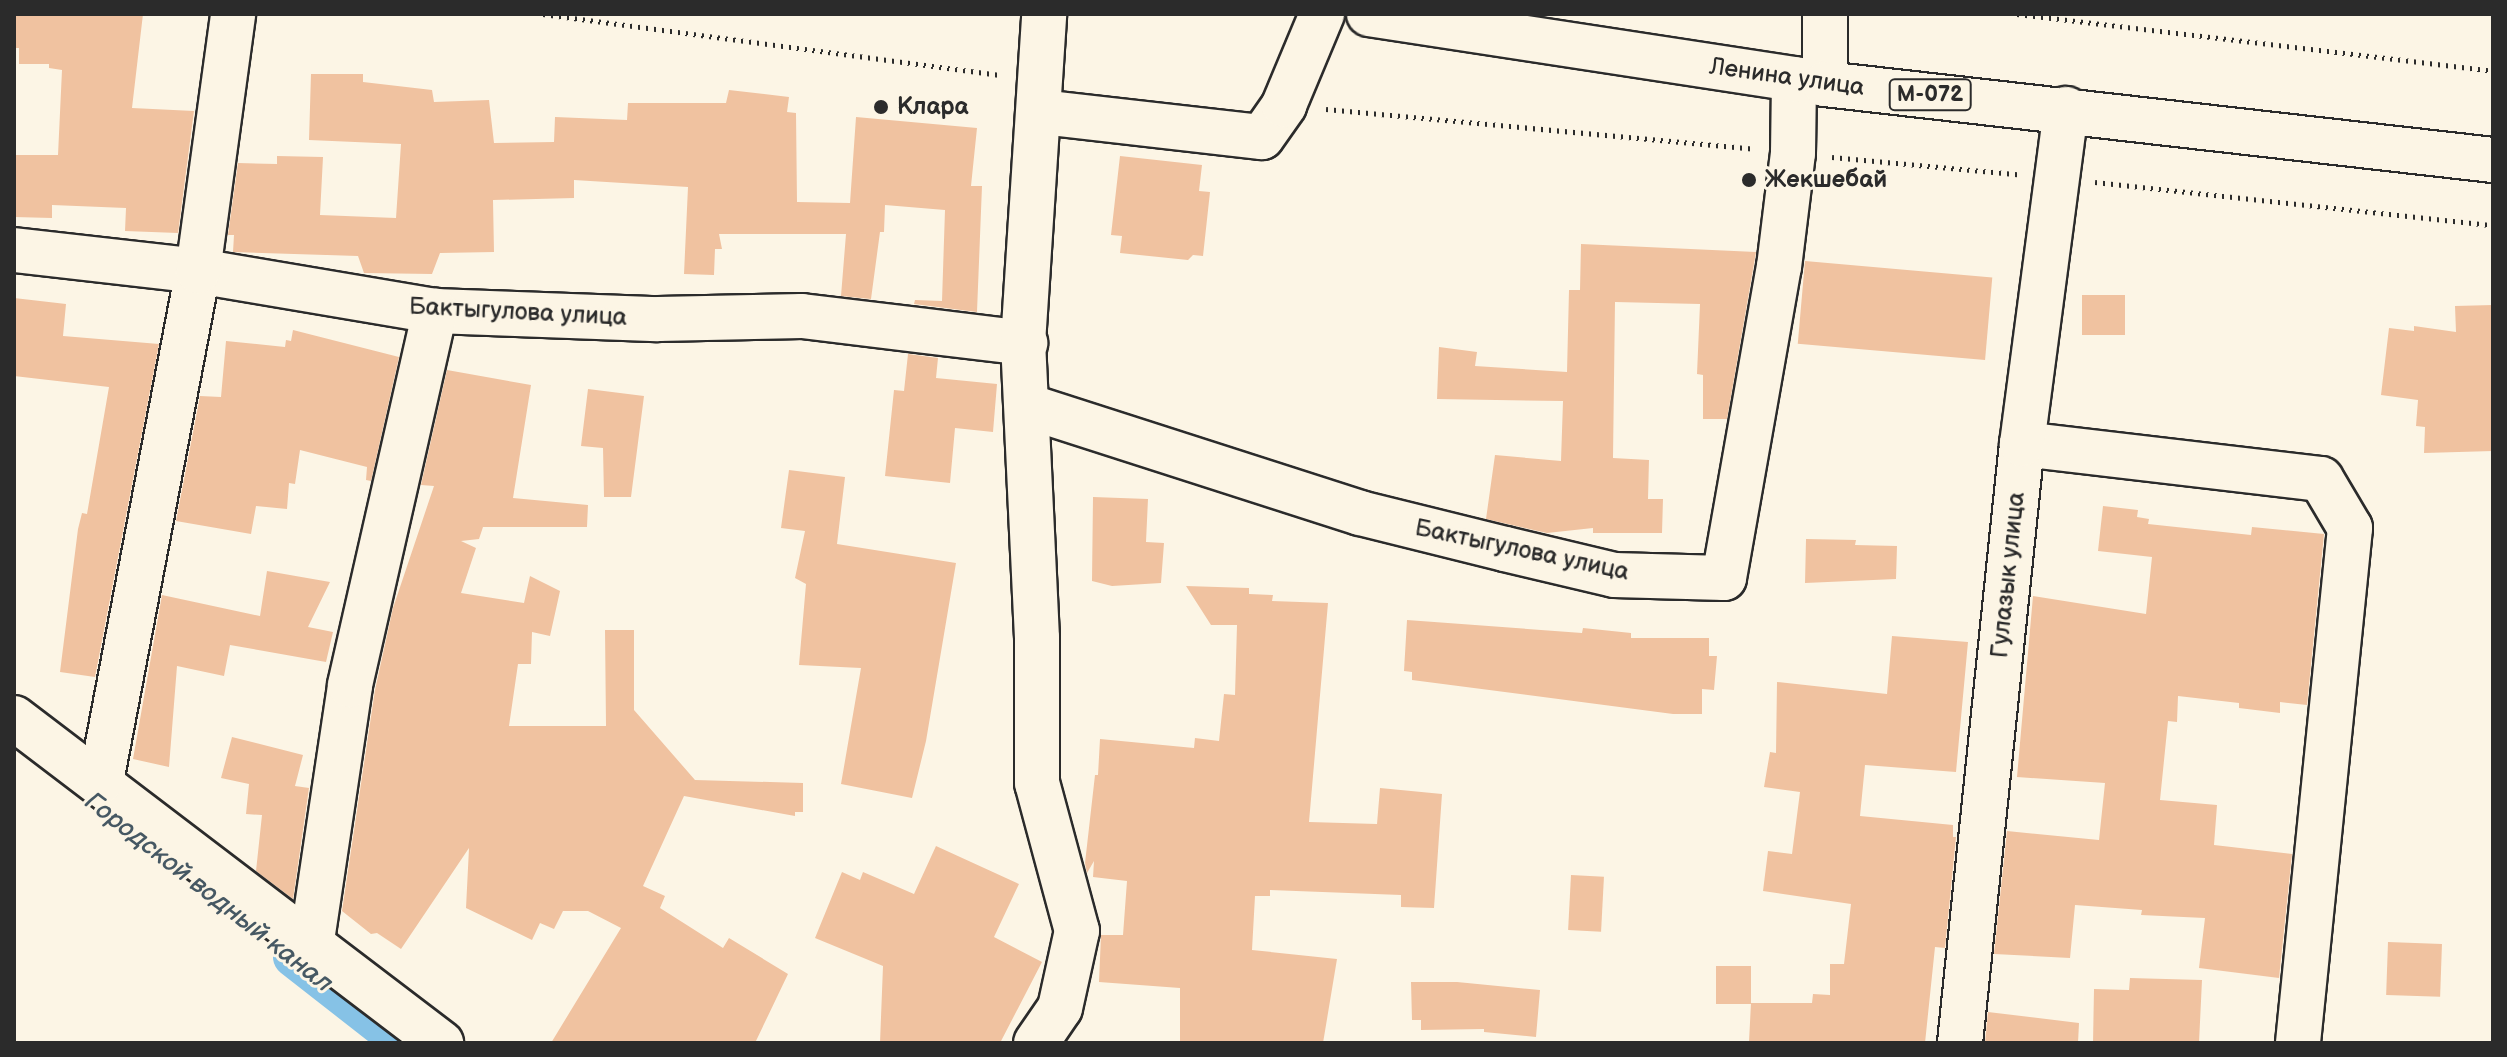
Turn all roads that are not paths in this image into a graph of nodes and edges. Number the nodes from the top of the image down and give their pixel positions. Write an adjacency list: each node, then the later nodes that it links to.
1 (233, 14): 11 (street)
2 (1044, 14): 7 (street)
3 (1322, 14): 7 (street)
4 (1369, 14): 6 (street, Ленина улица / М-072)
5 (1825, 14): 6 (street, Бактыгулова улица)
6 (1810, 81): 8 (street, Ленина улица / М-072); 14 (street, Бактыгулова улица)
7 (1042, 96): 13 (street)
8 (2066, 109): 9 (street, Ленина улица / М-072); 15 (street, Гулазык улица)
9 (2493, 160)
10 (14, 250): 11 (street, Бактыгулова улица)
11 (198, 271): 12 (street, Бактыгулова улица); 17 (street)
12 (435, 311): 13 (street, Бактыгулова улица); 18 (street)
13 (1025, 343): 14 (street)
14 (1027, 406): 19 (street)
15 (2022, 444): 22 (street, Гулазык улица); 23 (street)
16 (14, 718): 17 (street)
17 (101, 781): 18 (street)
18 (311, 947): 20 (street)
19 (1060, 1025): 21 (street)
20 (441, 1043)
21 (1036, 1043)
22 (1960, 1043)
23 (2298, 1043)

